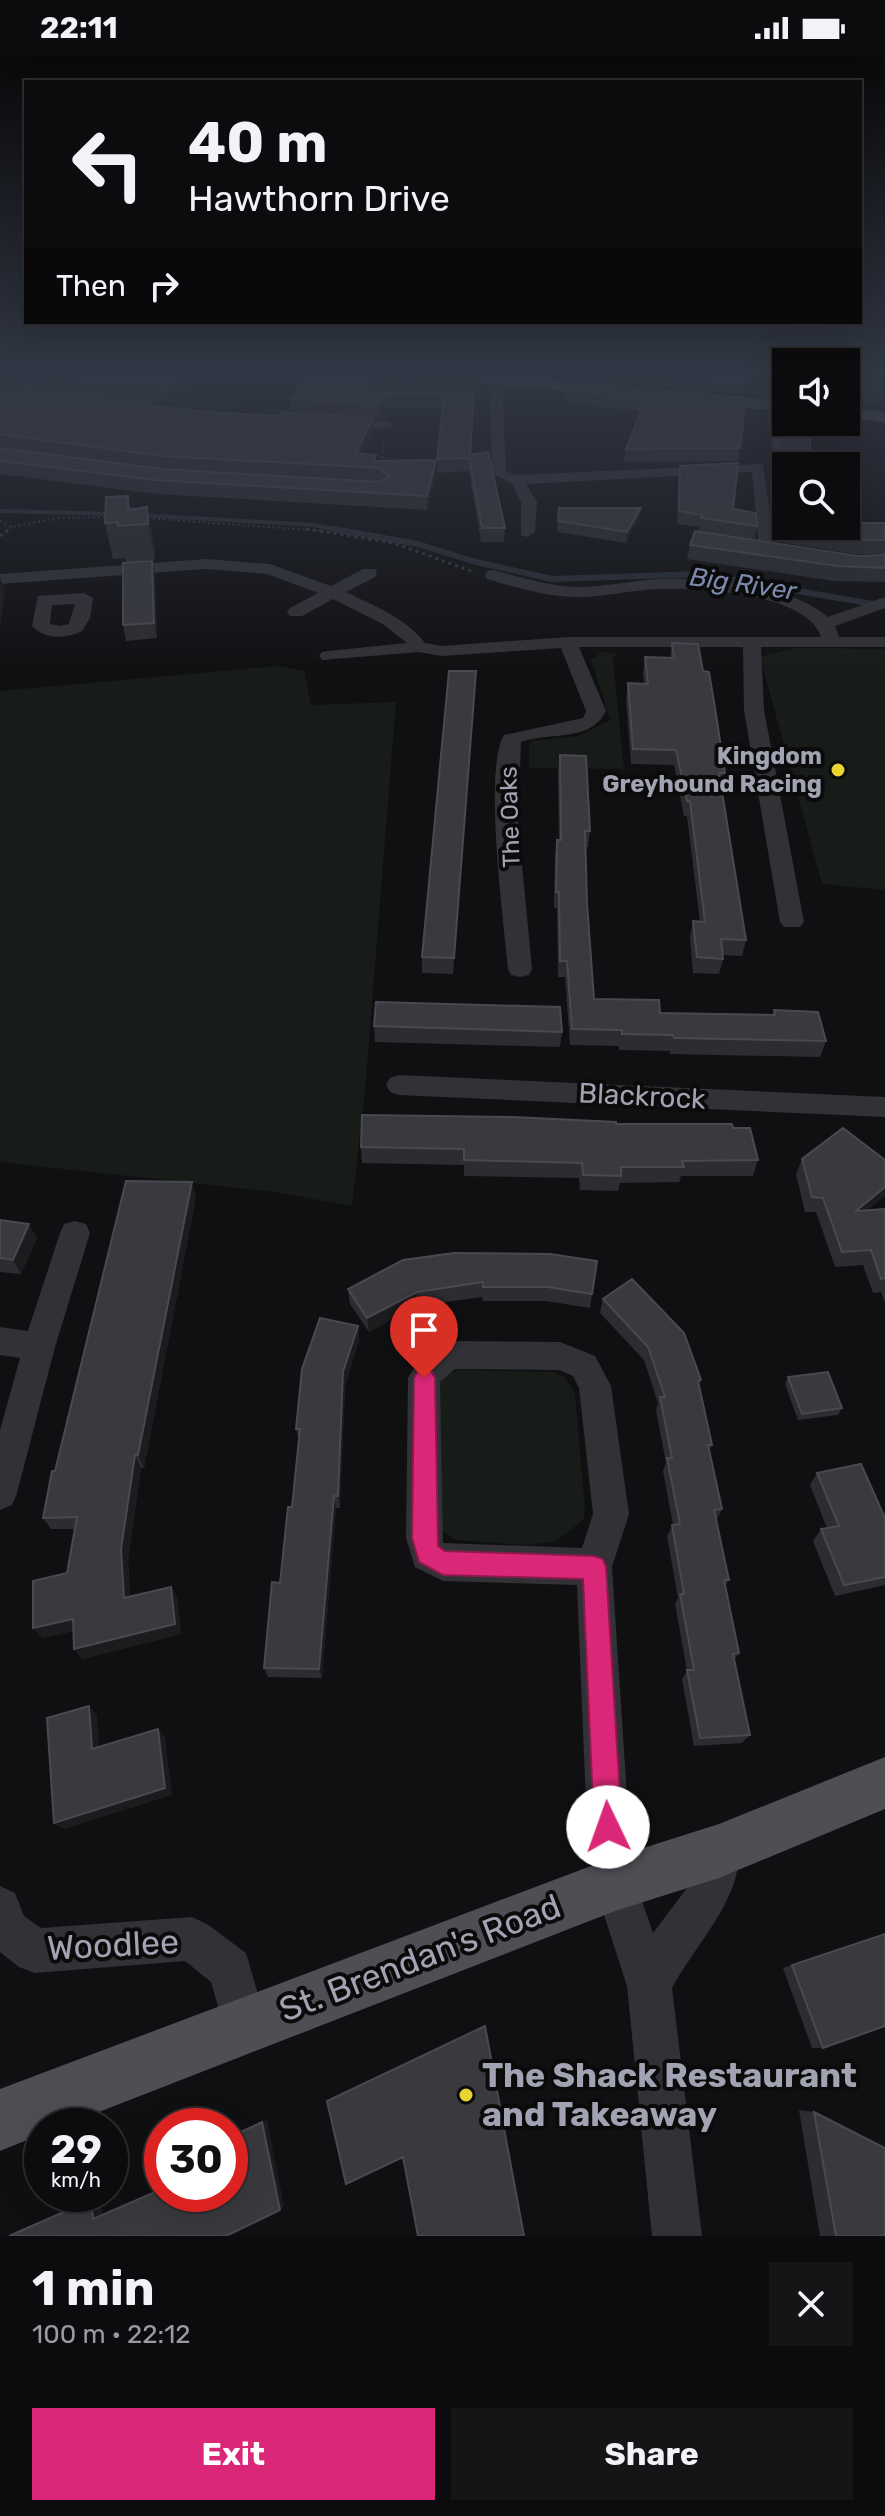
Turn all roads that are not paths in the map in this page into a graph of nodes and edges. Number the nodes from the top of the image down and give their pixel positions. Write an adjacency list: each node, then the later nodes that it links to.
1 (499, 470): 2 (street)
2 (517, 480): 3 (street); 4 (street)
3 (527, 532)
4 (768, 549)
5 (369, 573): 9 (street)
6 (71, 574): 8 (street); 9 (street); 10 (street)
7 (493, 575): 13 (street)
8 (0, 579)
9 (332, 592): 12 (street); 17 (street)
10 (67, 598)
11 (878, 605): 13 (street)
12 (296, 612)
13 (829, 632): 15 (street); 16 (street)
14 (568, 642): 16 (street); 17 (street); 20 (street, The Oaks)
15 (885, 642)
16 (752, 643): 19 (street)
17 (419, 647): 18 (street)
18 (328, 656)
19 (792, 922)
20 (520, 969)
21 (399, 1085): 22 (street, Blackrock)
22 (885, 1107)
23 (75, 1233): 25 (street)
24 (0, 1341): 25 (street)
25 (39, 1347): 26 (street)
26 (0, 1493)
27 (594, 1567): 27 (street); 30 (street)
28 (885, 1783): 29 (main road, St. Brendan's Road)
29 (719, 1851): 30 (main road, St. Brendan's Road); 32 (street)
30 (615, 1884): 32 (street); 33 (main road, St. Brendan's Road)
31 (2, 1924): 33 (street, Woodlee)
32 (649, 1986): 35 (street)
33 (244, 2025): 34 (main road, St. Brendan's Road)
34 (0, 2120)
35 (677, 2236)

